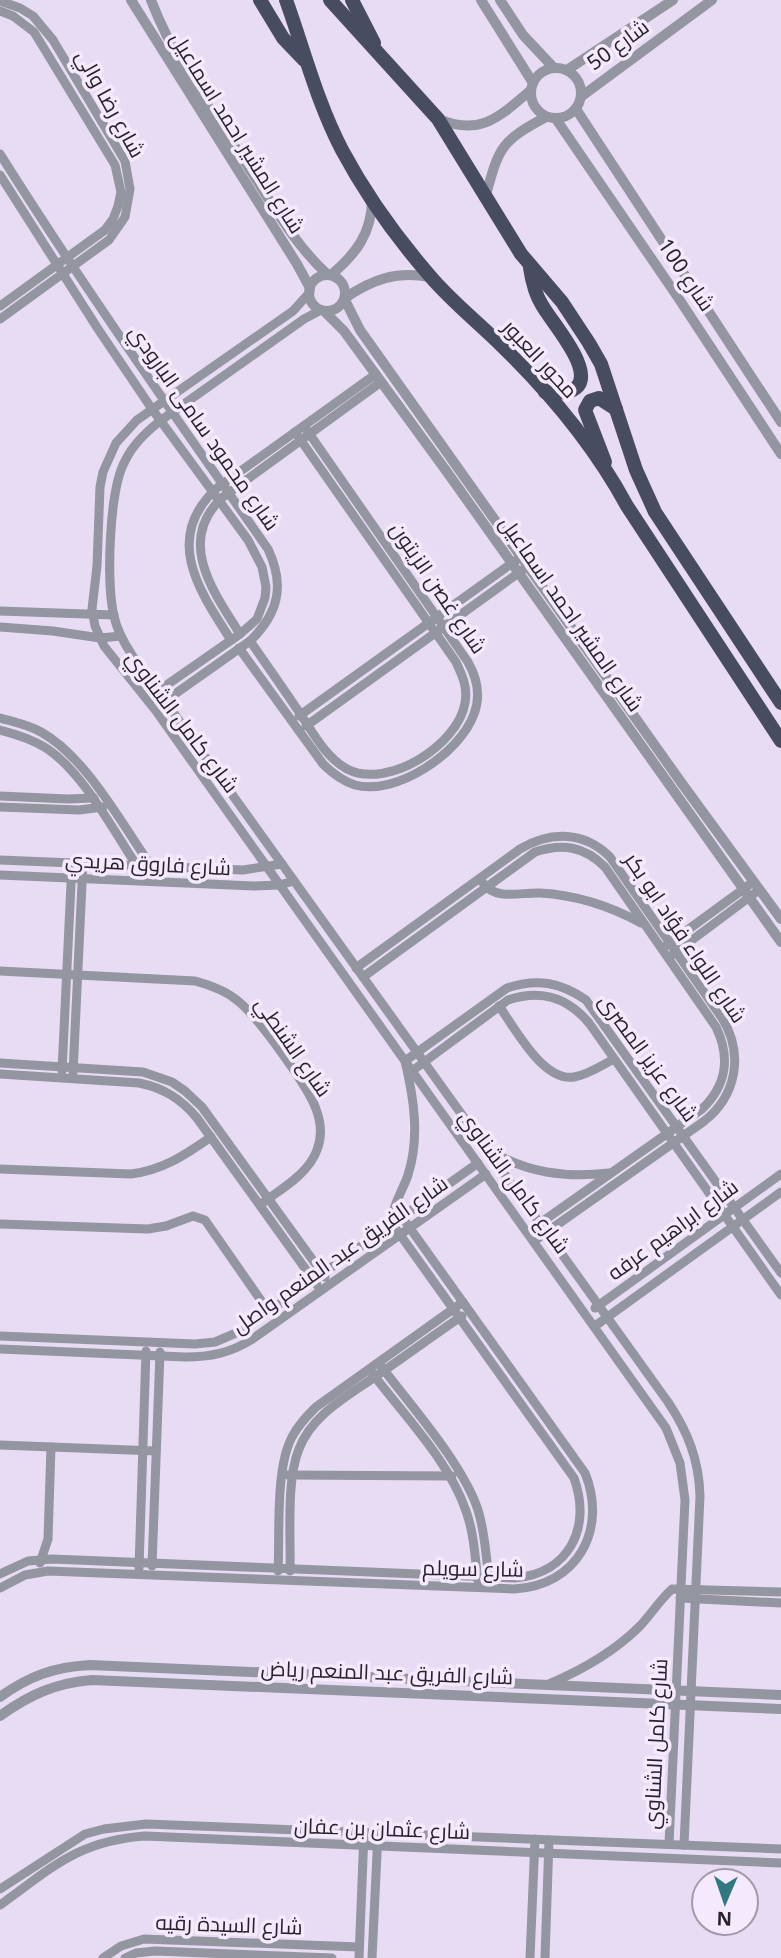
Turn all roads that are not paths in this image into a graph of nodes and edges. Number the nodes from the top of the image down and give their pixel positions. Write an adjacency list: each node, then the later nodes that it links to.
1 (131, 0): 21 (street, شارع المشير احمد اسماعيل)
2 (151, 0): 21 (street, شارع المشير احمد اسماعيل)
3 (260, 0): 14 (highway)
4 (286, 0): 14 (highway, محور العبور)
5 (330, 0): 13 (highway, محور العبور)
6 (352, 0): 13 (highway)
7 (481, 0): 19 (street)
8 (500, 0): 15 (street)
9 (673, 0): 16 (street, شارع 50)
10 (712, 0): 20 (street, شارع 50)
11 (0, 1): 17 (street, شارع رضا والي)
12 (0, 11): 18 (street, شارع رضا والي)
13 (379, 54): 24 (highway, محور العبور)
14 (305, 61): 30 (highway, محور العبور)
15 (554, 68): 16 (street); 19 (street)
16 (567, 70): 20 (street)
17 (76, 79): 18 (street); 35 (street, شارع رضا والي)
18 (67, 85): 32 (street, شارع رضا والي)
19 (532, 87): 23 (street); 24 (street)
20 (582, 96): 22 (street)
21 (203, 106): 31 (street, شارع المشير احمد اسماعيل)
22 (576, 109): 23 (street); 53 (street, شارع 100)
23 (551, 118): 29 (street); 55 (street, شارع 100)
24 (438, 119): 29 (highway, محور العبور)
25 (0, 154): 27 (street, شارع محمود سامى البارودي)
26 (0, 175): 28 (street, شارع محمود سامى البارودي)
27 (16, 180): 28 (street); 32 (street, شارع محمود سامى البارودي)
28 (3, 189): 33 (street, شارع محمود سامى البارودي)
29 (486, 195): 34 (highway, محور العبور)
30 (372, 199): 37 (street); 38 (highway, محور العبور)
31 (272, 214): 37 (street, شارع المشير احمد اسماعيل); 39 (street, شارع المشير احمد اسماعيل)
32 (66, 259): 33 (street, شارع رضا والي); 35 (street, شارع محمود سامى البارودي)
33 (56, 266): 36 (street, شارع محمود سامى البارودي); 41 (street, شارع رضا والي)
34 (529, 266): 47 (highway); 49 (highway, محور العبور)
35 (72, 268): 36 (street, شارع رضا والي); 44 (street, شارع محمود سامى البارودي)
36 (62, 275): 43 (street, شارع رضا والي); 45 (street, شارع محمود سامى البارودي)
37 (329, 275): 39 (street); 40 (street)
38 (430, 277): 40 (street); 47 (highway, محور العبور)
39 (310, 290): 42 (street); 48 (street, شارع كامل الشناوي)
40 (345, 299): 42 (street); 59 (street, شارع المشير احمد اسماعيل)
41 (0, 306)
42 (323, 311): 46 (street, شارع المشير احمد اسماعيل); 51 (street, شارع كامل الشناوي)
43 (0, 319)
44 (108, 321): 45 (street); 48 (street, شارع محمود سامى البارودي)
45 (98, 329): 50 (street, شارع محمود سامى البارودي)
46 (378, 378): 54 (street); 62 (street, شارع المشير احمد اسماعيل)
47 (545, 392): 56 (highway, محور العبور)
48 (163, 401): 50 (street, شارع كامل الشناوي); 51 (street, شارع محمود سامى البارودي)
49 (616, 408): 56 (highway); 78 (highway, محور العبور)
50 (152, 409): 52 (street, شارع محمود سامى البارودي); 65 (street, شارع كامل الشناوي)
51 (171, 413): 52 (street, شارع كامل الشناوي); 57 (street, شارع محمود سامى البارودي)
52 (160, 421): 58 (street, شارع محمود سامى البارودي); 66 (street, شارع كامل الشناوي)
53 (781, 422)
54 (302, 433): 57 (street); 67 (street, شارع غصن الزيتون)
55 (781, 454)
56 (607, 471): 86 (highway, محور العبور)
57 (225, 489): 58 (street); 74 (street, شارع محمود سامى البارودي)
58 (216, 496): 61 (street); 63 (street); 70 (street, شارع محمود سامى البارودي)
59 (522, 556): 60 (street, شارع المشير احمد اسماعيل); 62 (street)
60 (529, 566): 62 (street); 108 (street, شارع المشير احمد اسماعيل)
61 (203, 568): 63 (street); 70 (street)
62 (515, 568): 67 (street); 69 (street); 108 (street, شارع المشير احمد اسماعيل)
63 (192, 572): 73 (street)
64 (0, 611): 65 (street)
65 (93, 614): 66 (street); 72 (street, شارع كامل الشناوي)
66 (114, 615): 71 (street, شارع كامل الشناوي)
67 (434, 619): 69 (street, شارع غصن الزيتون); 79 (street)
68 (0, 627): 72 (street)
69 (441, 629): 82 (street); 85 (street, شارع غصن الزيتون); 87 (street, شارع غصن الزيتون)
70 (240, 634): 73 (street, شارع محمود سامى البارودي)
71 (121, 636): 72 (street); 76 (street, شارع كامل الشناوي)
72 (100, 638): 100 (street, شارع كامل الشناوي)
73 (231, 640): 76 (street, شارع محمود سامى البارودي)
74 (250, 641): 75 (street, شارع محمود سامى البارودي); 79 (street, شارع غصن الزيتون)
75 (239, 649): 77 (street, شارع محمود سامى البارودي); 81 (street, شارع غصن الزيتون)
76 (158, 691): 77 (street, شارع كامل الشناوي)
77 (165, 701): 97 (street, شارع كامل الشناوي)
78 (781, 703)
79 (301, 715): 81 (street); 82 (street, شارع غصن الزيتون)
80 (0, 719): 89 (street)
81 (292, 721): 84 (street, شارع غصن الزيتون)
82 (308, 725): 84 (street); 85 (street, شارع غصن الزيتون)
83 (0, 730): 90 (street)
84 (299, 732): 87 (street, شارع غصن الزيتون)
85 (444, 738): 87 (street)
86 (781, 741)
87 (452, 746)
88 (0, 796): 90 (street)
89 (102, 796): 90 (street); 91 (street)
90 (91, 798): 93 (street)
91 (109, 806): 93 (street); 99 (street)
92 (0, 807): 93 (street)
93 (98, 808): 98 (street)
94 (0, 860): 95 (street, شارع فاروق هريدي)
95 (72, 863): 96 (street, شارع فاروق هريدي); 102 (street)
96 (83, 863): 98 (street, شارع فاروق هريدي); 104 (street)
97 (282, 864): 100 (street, شارع فاروق هريدي); 105 (street, شارع كامل الشناوي)
98 (137, 866): 99 (street, شارع فاروق هريدي)
99 (151, 866): 100 (street, شارع فاروق هريدي)
100 (267, 868): 106 (street, شارع كامل الشناوي)
101 (0, 875): 102 (street, شارع فاروق هريدي)
102 (71, 878): 104 (street, شارع فاروق هريدي); 116 (street)
103 (480, 878): 107 (street); 112 (street, شارع اللواء فؤاد ابو بكر); 114 (street, شارع اللواء فؤاد ابو بكر)
104 (82, 879): 106 (street, شارع فاروق هريدي); 117 (street)
105 (294, 881): 106 (street, شارع فاروق هريدي); 114 (street, شارع كامل الشناوي)
106 (279, 885): 122 (street, شارع كامل الشناوي)
107 (486, 887): 110 (street); 110 (street, شارع اللواء فؤاد ابو بكر); 118 (street, شارع اللواء فؤاد ابو بكر)
108 (751, 889): 109 (street, شارع المشير احمد اسماعيل); 111 (street, شارع المشير احمد اسماعيل); 112 (street); 113 (street)
109 (781, 919)
110 (646, 926): 112 (street, شارع اللواء فؤاد ابو بكر)
111 (781, 942)
112 (666, 946): 113 (street, شارع اللواء فؤاد ابو بكر)
113 (672, 955): 131 (street, شارع اللواء فؤاد ابو بكر)
114 (356, 968): 118 (street, شارع كامل الشناوي)
115 (0, 971): 116 (street, شارع الشنطي)
116 (67, 974): 117 (street, شارع الشنطي); 125 (street)
117 (78, 975): 126 (street); 141 (street, شارع الشنطي)
118 (363, 977): 120 (street, شارع كامل الشناوي)
119 (499, 1006): 121 (street, شارع عزيز المصرى); 121 (street); 123 (street, شارع عزيز المصرى)
120 (416, 1052): 122 (street, شارع عزيز المصرى); 123 (street, شارع كامل الشناوي); 131 (street, شارع عزيز المصرى)
121 (614, 1059): 133 (street, شارع عزيز المصرى)
122 (405, 1061): 127 (street, شارع كامل الشناوي); 149 (street)
123 (424, 1062): 127 (street, شارع عزيز المصرى); 134 (street, شارع كامل الشناوي)
124 (0, 1063): 125 (street)
125 (63, 1067): 126 (street); 129 (street)
126 (73, 1067): 130 (street); 141 (street)
127 (412, 1070): 135 (street, شارع كامل الشناوي)
128 (0, 1074): 129 (street)
129 (62, 1077): 130 (street)
130 (73, 1078): 132 (street)
131 (680, 1131): 133 (street, شارع اللواء فؤاد ابو بكر); 143 (street, شارع عزيز المصرى)
132 (211, 1137): 136 (street); 142 (street)
133 (669, 1139): 137 (street, شارع اللواء فؤاد ابو بكر); 144 (street, شارع عزيز المصرى); 153 (street, شارع اللواء فؤاد ابو بكر)
134 (486, 1148): 137 (street); 147 (street, شارع كامل الشناوي)
135 (478, 1163): 138 (street, شارع كامل الشناوي); 145 (street, شارع الفريق عبد المنعم واصل)
136 (0, 1169)
137 (611, 1173): 147 (street, شارع اللواء فؤاد ابو بكر)
138 (486, 1174): 151 (street, شارع الفريق عبد المنعم واصل); 152 (street, شارع كامل الشناوي)
139 (781, 1174): 143 (street, شارع ابراهيم عرفه)
140 (781, 1192): 146 (street, شارع ابراهيم عرفه)
141 (268, 1198): 142 (street, شارع الشنطي); 156 (street)
142 (260, 1205): 158 (street)
143 (734, 1208): 144 (street, شارع ابراهيم عرفه); 146 (street, شارع عزيز المصرى)
144 (724, 1215): 150 (street, شارع عزيز المصرى); 163 (street, شارع ابراهيم عرفه)
145 (402, 1217): 149 (street, شارع الفريق عبد المنعم واصل); 151 (street, شارع سويلم)
146 (743, 1220): 150 (street, شارع ابراهيم عرفه); 157 (street, شارع عزيز المصرى)
147 (539, 1223): 152 (street, شارع اللواء فؤاد ابو بكر); 153 (street, شارع كامل الشناوي)
148 (0, 1224): 166 (street)
149 (391, 1225): 154 (street, شارع سويلم); 156 (street, شارع الفريق عبد المنعم واصل)
150 (733, 1227): 161 (street, شارع عزيز المصرى); 168 (street, شارع ابراهيم عرفه)
151 (410, 1228): 154 (street, شارع الفريق عبد المنعم واصل); 162 (street, شارع سويلم)
152 (527, 1231): 155 (street, شارع كامل الشناوي)
153 (546, 1233): 155 (street, شارع اللواء فؤاد ابو بكر); 163 (street, شارع كامل الشناوي)
154 (399, 1236): 159 (street, شارع الفريق عبد المنعم واصل); 164 (street, شارع سويلم)
155 (534, 1241): 167 (street, شارع كامل الشناوي)
156 (323, 1273): 158 (street, شارع الفريق عبد المنعم واصل); 159 (street)
157 (781, 1273)
158 (314, 1280): 160 (street); 166 (street, شارع الفريق عبد المنعم واصل)
159 (331, 1284): 160 (street, شارع الفريق عبد المنعم واصل)
160 (321, 1291): 176 (street, شارع الفريق عبد المنعم واصل)
161 (781, 1295)
162 (463, 1302): 164 (street); 165 (street, شارع سويلم)
163 (598, 1305): 167 (street, شارع ابراهيم عرفه); 168 (street, شارع كامل الشناوي)
164 (452, 1309): 169 (street, شارع سويلم); 177 (street)
165 (469, 1311): 169 (street); 201 (street, شارع سويلم)
166 (269, 1312): 173 (street, شارع الفريق عبد المنعم واصل)
167 (586, 1314): 170 (street, شارع كامل الشناوي)
168 (607, 1317): 170 (street, شارع ابراهيم عرفه); 203 (street, شارع كامل الشناوي)
169 (459, 1318): 177 (street); 196 (street, شارع سويلم)
170 (595, 1325): 202 (street, شارع كامل الشناوي)
171 (0, 1336): 172 (street, شارع الفريق عبد المنعم واصل)
172 (147, 1342): 173 (street, شارع الفريق عبد المنعم واصل); 175 (street)
173 (160, 1343): 176 (street)
174 (0, 1349): 175 (street, شارع الفريق عبد المنعم واصل)
175 (146, 1355): 176 (street, شارع الفريق عبد المنعم واصل); 181 (street)
176 (159, 1356): 182 (street)
177 (381, 1367): 178 (street); 183 (street)
178 (372, 1373): 184 (street); 185 (street)
179 (0, 1445): 180 (street)
180 (51, 1447): 181 (street); 186 (street)
181 (143, 1450): 182 (street); 187 (street)
182 (156, 1451): 188 (street)
183 (461, 1474): 185 (street); 196 (street)
184 (287, 1475): 185 (street); 189 (street); 190 (street)
185 (450, 1477): 195 (street)
186 (42, 1559): 187 (street, شارع سويلم); 191 (street); 192 (street, شارع سويلم)
187 (139, 1563): 188 (street, شارع سويلم); 193 (street)
188 (152, 1563): 189 (street, شارع سويلم); 194 (street)
189 (278, 1568): 190 (street, شارع سويلم); 197 (street)
190 (290, 1569): 195 (street, شارع سويلم); 198 (street)
191 (35, 1572): 193 (street, شارع سويلم); 199 (street, شارع سويلم)
192 (0, 1574)
193 (139, 1574): 194 (street, شارع سويلم)
194 (152, 1574): 197 (street, شارع سويلم)
195 (477, 1576): 196 (street, شارع سويلم); 200 (street)
196 (489, 1577): 201 (street)
197 (278, 1580): 198 (street, شارع سويلم)
198 (289, 1580): 200 (street, شارع سويلم)
199 (0, 1588)
200 (479, 1588): 201 (street, شارع سويلم)
201 (490, 1588)
202 (681, 1588): 203 (street); 205 (street, شارع كامل الشناوي); 208 (street)
203 (696, 1588): 204 (street); 206 (street, شارع كامل الشناوي)
204 (781, 1592)
205 (680, 1598): 206 (street); 209 (street, شارع كامل الشناوي)
206 (695, 1599): 207 (street); 210 (street, شارع كامل الشناوي)
207 (781, 1603)
208 (544, 1686): 209 (street, شارع الفريق عبد المنعم رياض); 212 (street, شارع الفريق عبد المنعم رياض)
209 (676, 1690): 210 (street, شارع الفريق عبد المنعم رياض); 213 (street, شارع كامل الشناوي)
210 (691, 1691): 211 (street, شارع الفريق عبد المنعم رياض); 214 (street, شارع كامل الشناوي)
211 (781, 1695)
212 (0, 1697)
213 (675, 1704): 214 (street, شارع الفريق عبد المنعم رياض); 216 (street, شارع الفريق عبد المنعم رياض); 221 (street, شارع كامل الشناوي)
214 (690, 1704): 215 (street, شارع الفريق عبد المنعم رياض); 222 (street, شارع كامل الشناوي)
215 (781, 1709)
216 (0, 1717)
217 (364, 1833): 218 (street, شارع عثمان بن عفان); 223 (street); 229 (street, شارع عثمان بن عفان)
218 (378, 1833): 219 (street, شارع عثمان بن عفان); 224 (street)
219 (535, 1839): 220 (street, شارع عثمان بن عفان); 226 (street)
220 (549, 1840): 221 (street, شارع عثمان بن عفان); 227 (street)
221 (669, 1844): 222 (street, شارع عثمان بن عفان)
222 (684, 1845): 225 (street, شارع عثمان بن عفان)
223 (363, 1846): 224 (street, شارع عثمان بن عفان); 230 (street, شارع عثمان بن عفان); 231 (street)
224 (377, 1847): 226 (street, شارع عثمان بن عفان); 236 (street)
225 (781, 1849)
226 (534, 1853): 227 (street, شارع عثمان بن عفان); 237 (street)
227 (548, 1853): 228 (street, شارع عثمان بن عفان); 238 (street)
228 (781, 1863)
229 (0, 1889)
230 (0, 1905)
231 (359, 1947): 232 (street, شارع السيدة رقيه); 235 (street)
232 (103, 1958)
233 (125, 1958): 234 (street, شارع السيدة رقيه)
234 (332, 1958)
235 (359, 1958)
236 (372, 1958)
237 (530, 1958): 238 (street)
238 (545, 1958): 239 (street)
239 (551, 1958)

